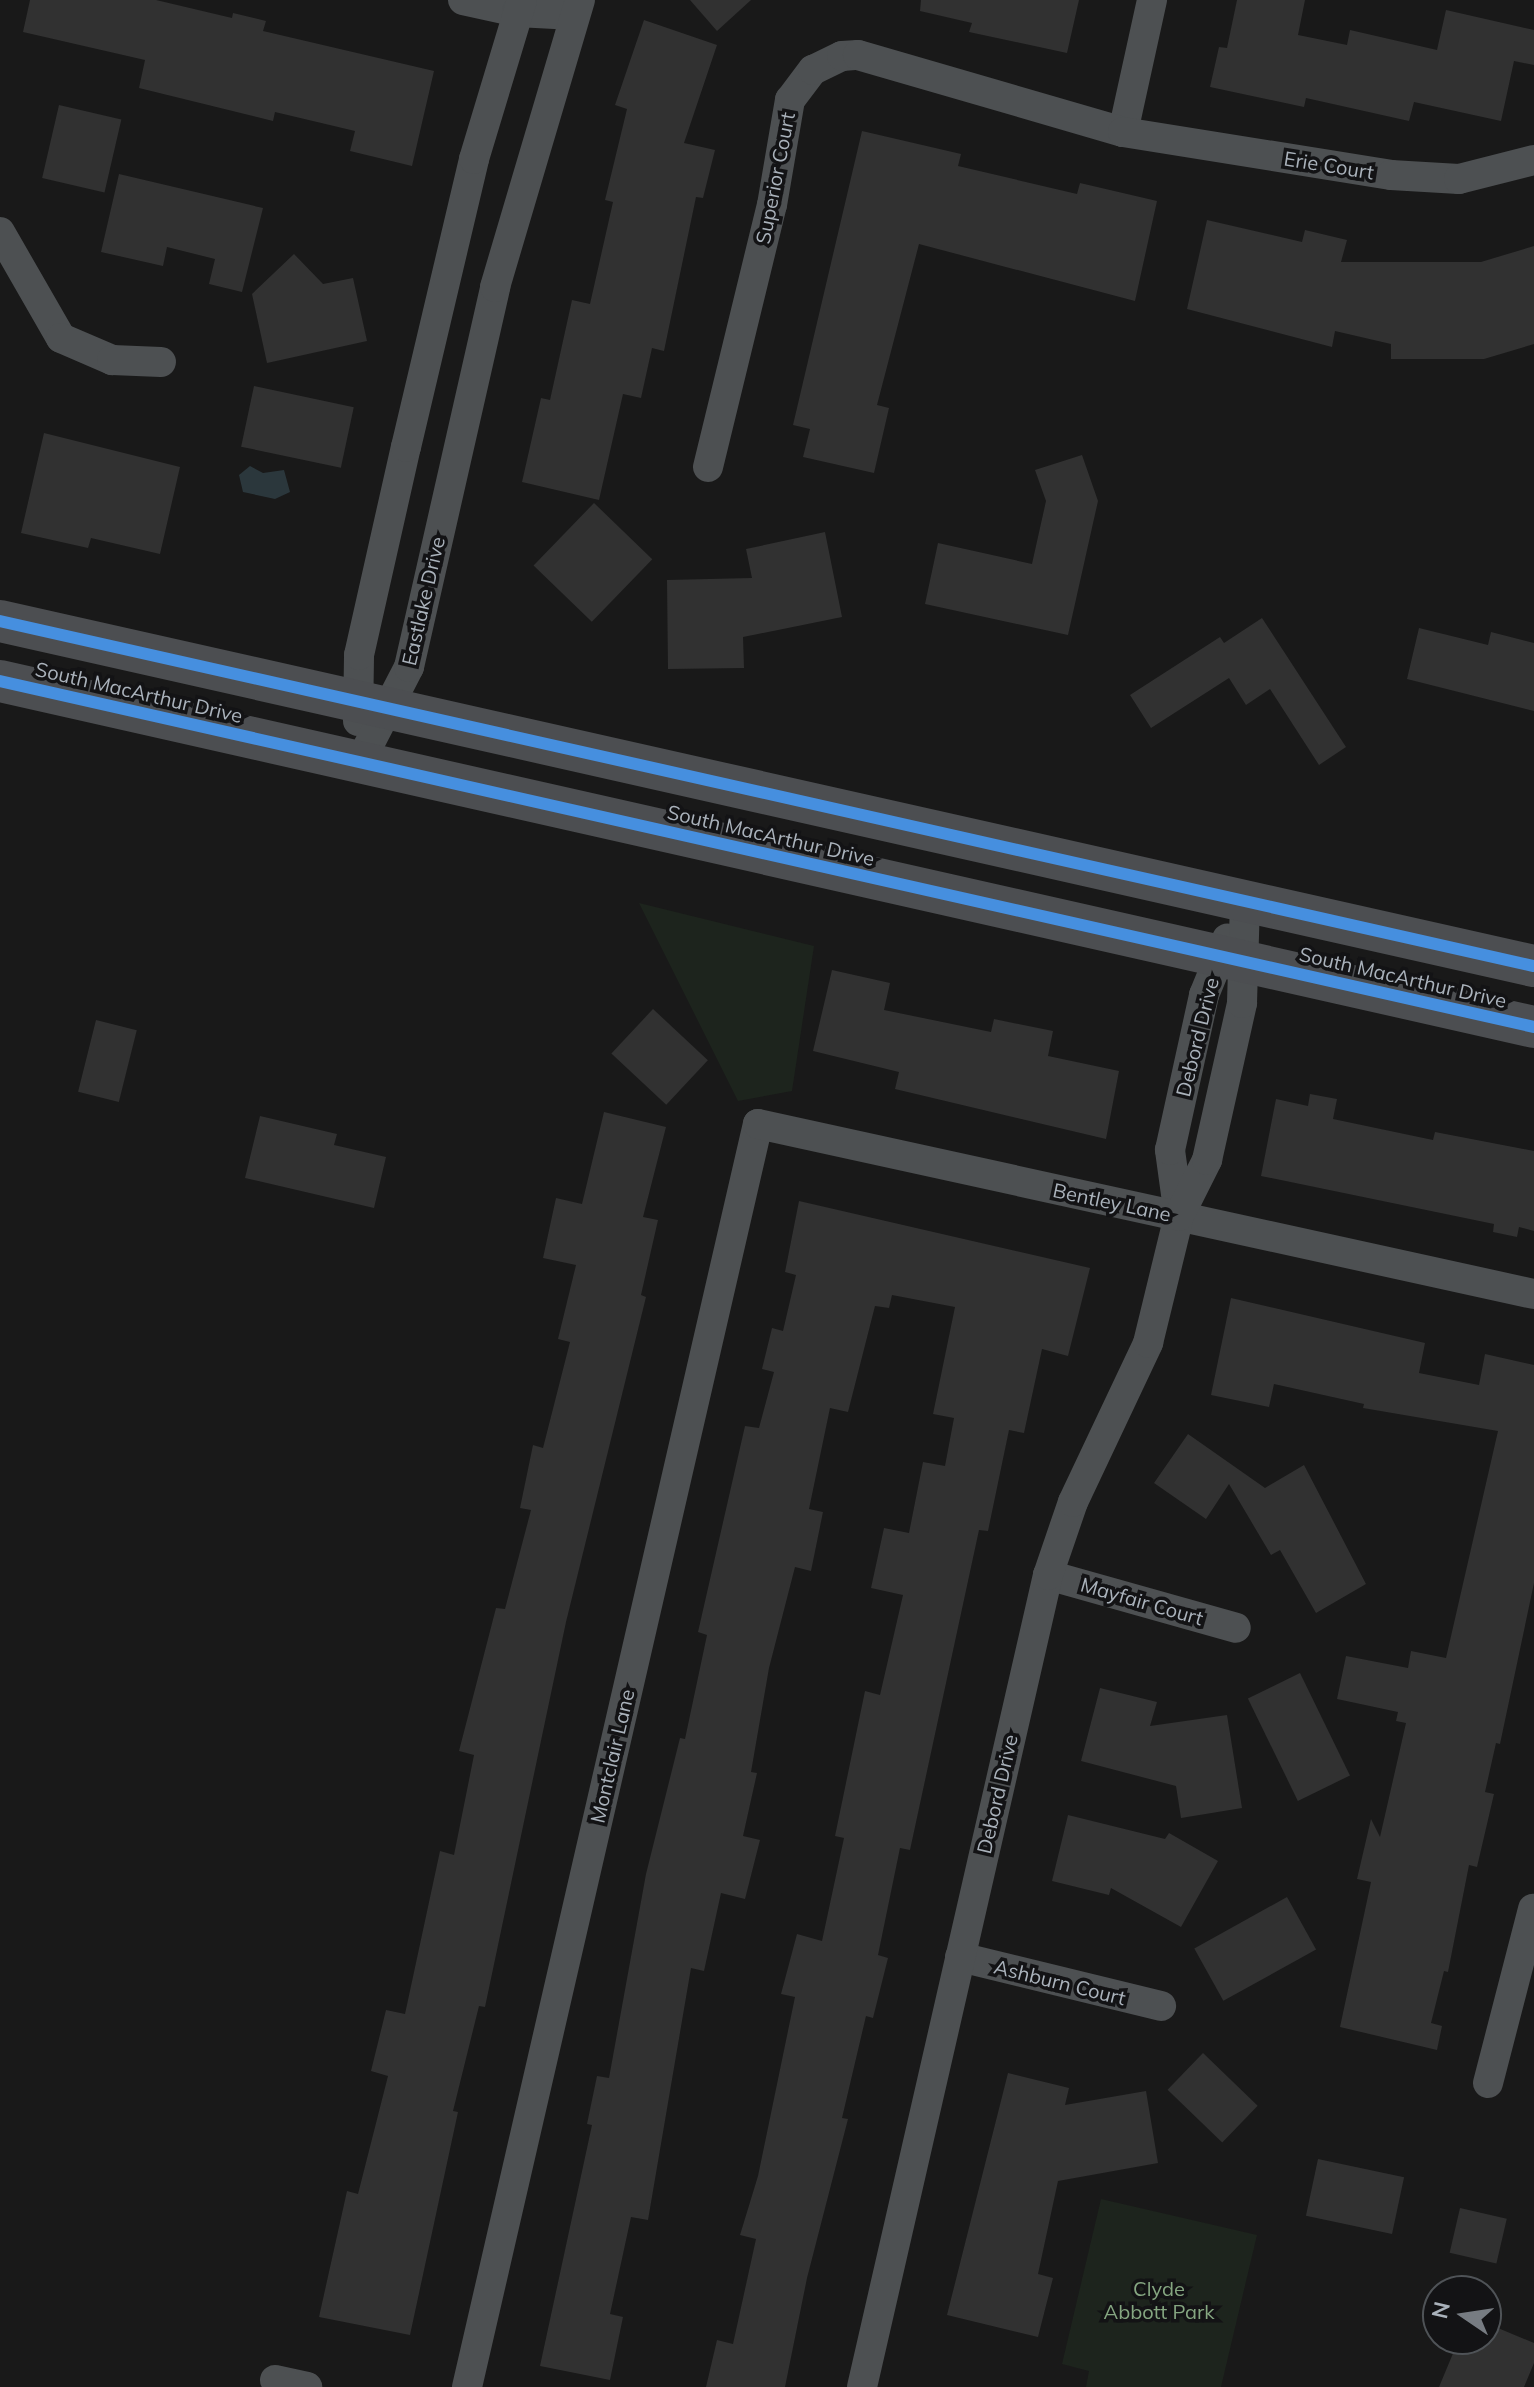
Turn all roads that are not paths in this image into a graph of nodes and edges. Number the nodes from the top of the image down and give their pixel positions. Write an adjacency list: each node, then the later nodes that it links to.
1 (463, 0): 3 (street)
2 (1152, 0): 5 (street)
3 (520, 6): 4 (street); 12 (street, Eastlake Drive)
4 (577, 7): 12 (street, Eastlake Drive)
5 (1123, 132): 6 (street, Erie Court); 9 (street, Superior Court)
6 (1534, 160)
7 (0, 232): 8 (street)
8 (161, 362)
9 (708, 467)
10 (0, 621): 12 (main road, South MacArthur Drive)
11 (0, 681): 13 (main road, South MacArthur Drive)
12 (374, 705): 13 (street, Eastlake Drive); 14 (main road, South MacArthur Drive)
13 (360, 762): 15 (main road, South MacArthur Drive)
14 (1245, 901): 15 (street, Debord Drive); 16 (main road, South MacArthur Drive)
15 (1232, 959): 17 (main road, South MacArthur Drive); 19 (street, Debord Drive)
16 (1534, 966)
17 (1534, 1027)
18 (758, 1124): 19 (street, Bentley Lane); 29 (street, Montclair Lane)
19 (1179, 1216): 20 (street, Bentley Lane); 21 (street, Debord Drive)
20 (1534, 1294)
21 (1048, 1575): 22 (street, Mayfair Court); 24 (street, Debord Drive)
22 (1236, 1628)
23 (1534, 1908): 26 (street)
24 (960, 1957): 25 (street, Ashburn Court); 30 (street, Debord Drive)
25 (1161, 2006)
26 (1488, 2083)
27 (275, 2380): 28 (street)
28 (307, 2387)
29 (467, 2387)
30 (862, 2387)

